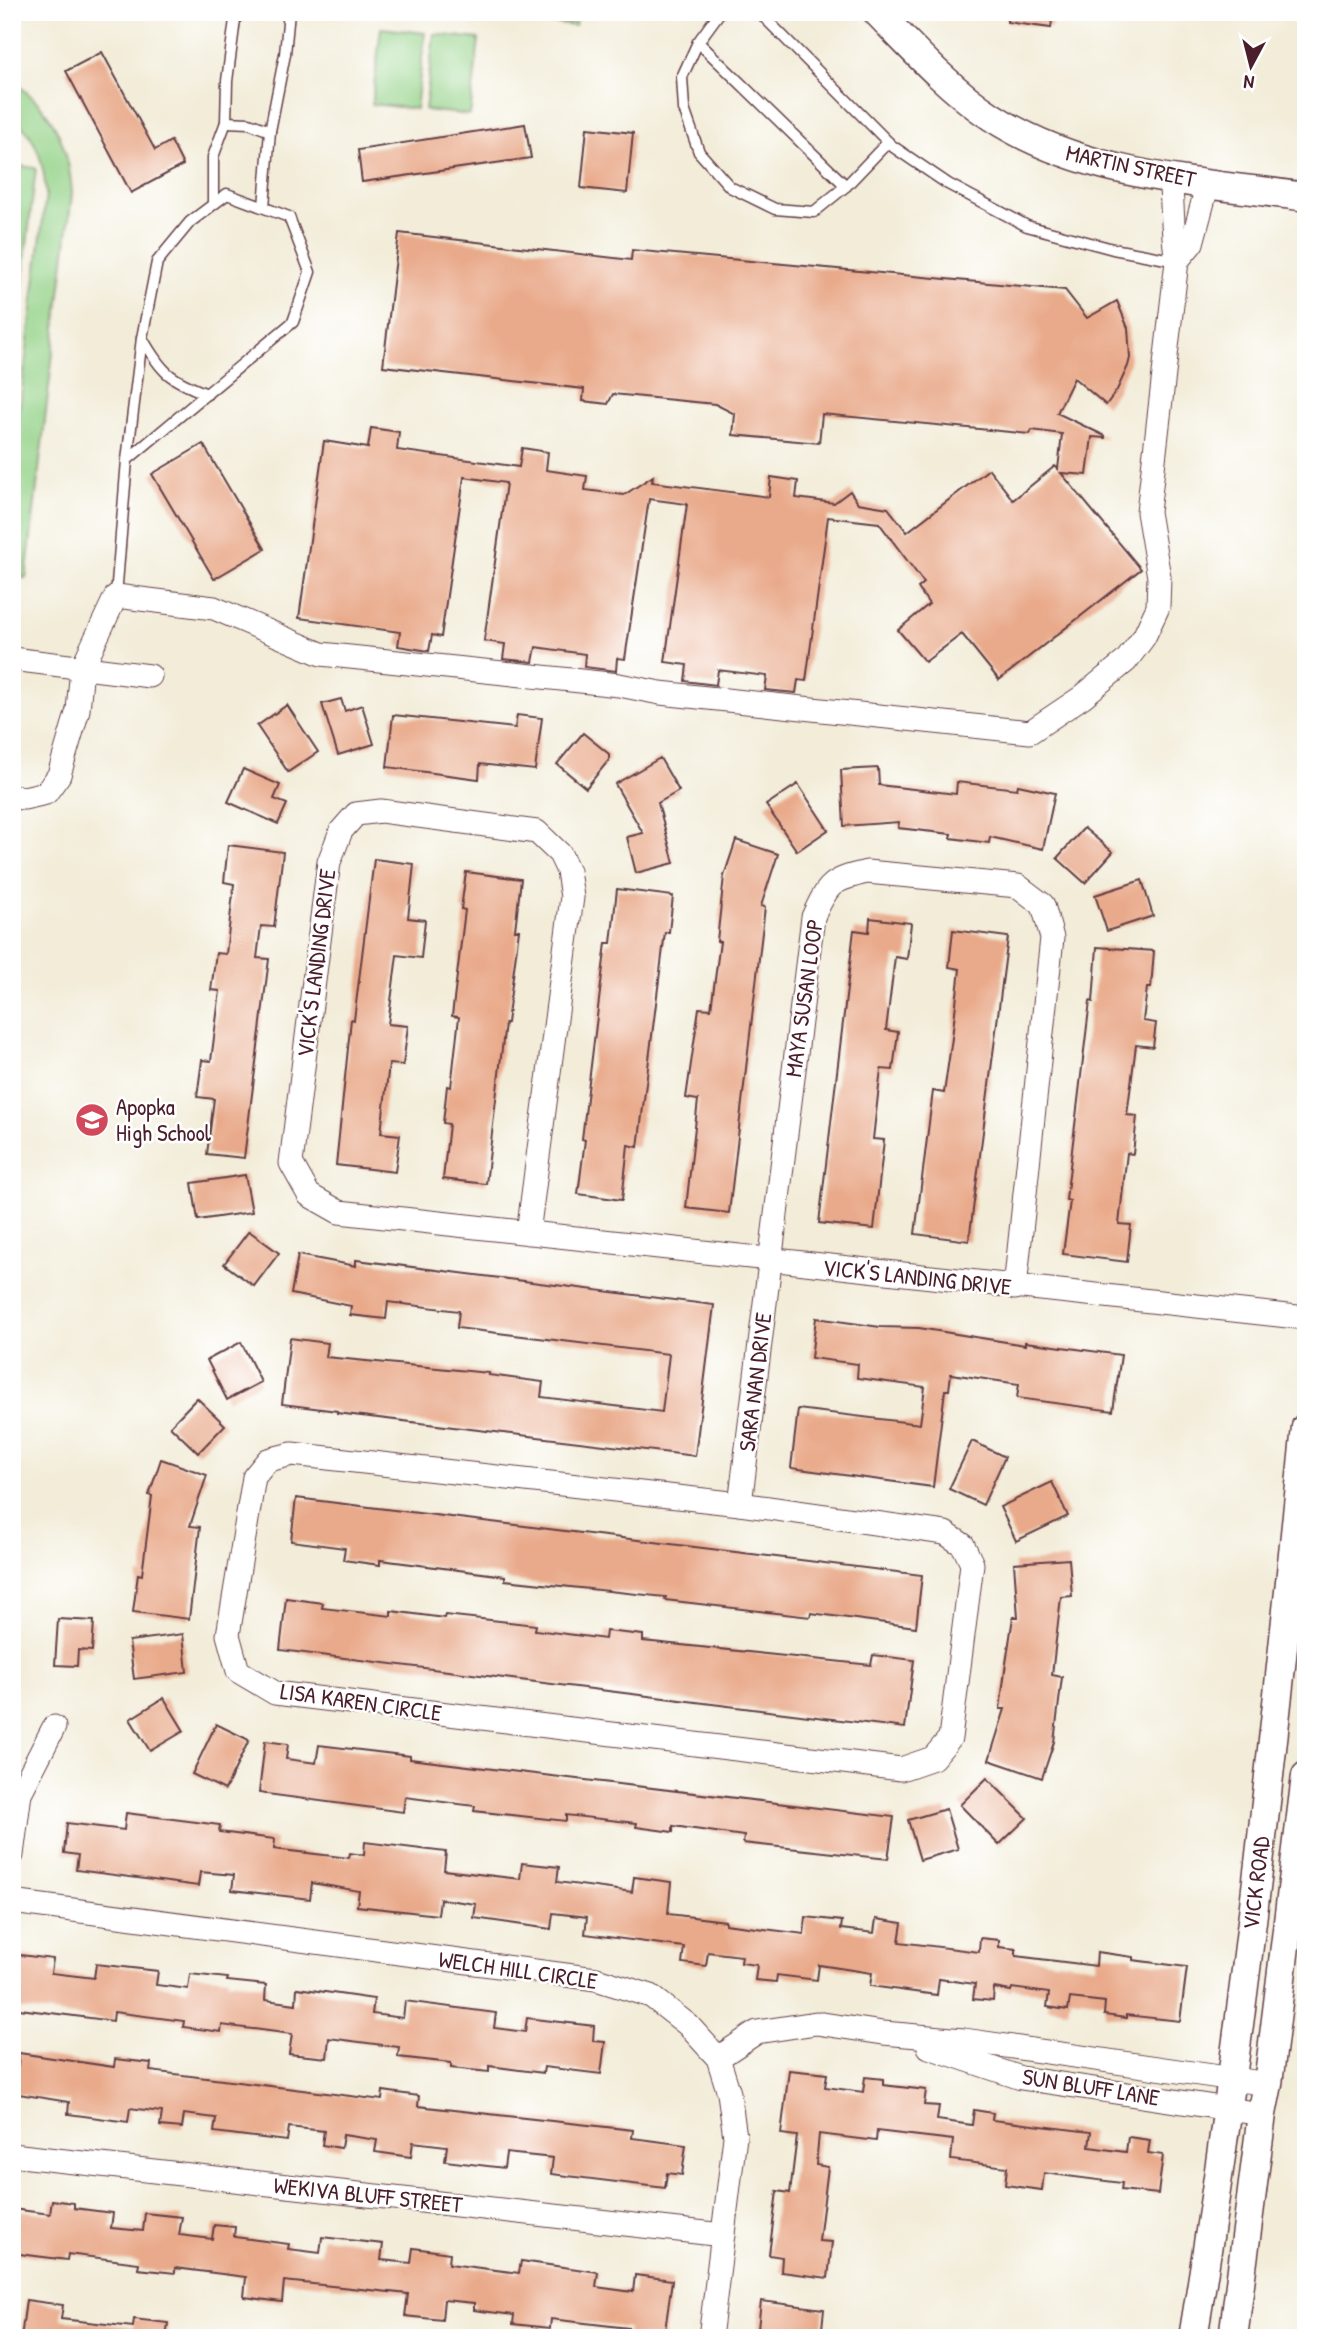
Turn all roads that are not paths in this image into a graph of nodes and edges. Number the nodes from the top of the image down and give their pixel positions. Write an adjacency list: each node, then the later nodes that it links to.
1 (236, 12): 7 (lane)
2 (289, 12): 8 (lane)
3 (720, 12): 6 (lane)
4 (759, 12): 9 (lane)
5 (877, 12): 10 (street, MARTIN STREET)
6 (698, 42): 12 (lane); 12 (lane)
7 (226, 122): 8 (lane); 14 (lane)
8 (270, 131): 15 (lane)
9 (888, 142): 12 (lane); 16 (lane)
10 (1170, 177): 11 (street, MARTIN STREET); 16 (street)
11 (1208, 183): 13 (street, MARTIN STREET); 16 (street)
12 (846, 186)
13 (1306, 197)
14 (213, 204): 15 (lane); 17 (lane)
15 (264, 207): 18 (lane)
16 (1177, 261): 20 (street)
17 (142, 338): 18 (lane); 19 (lane)
18 (207, 394): 19 (lane)
19 (127, 460): 20 (lane)
20 (116, 596): 22 (street)
21 (12, 659): 22 (street)
22 (82, 668): 23 (street); 24 (street)
23 (150, 676)
24 (12, 797)
25 (528, 1233): 25 (street, VICK'S LANDING DRIVE); 26 (street, VICK'S LANDING DRIVE)
26 (770, 1260): 27 (street, VICK'S LANDING DRIVE); 27 (street, MAYA SUSAN LOOP); 30 (street, SARA NAN DRIVE)
27 (1015, 1287): 28 (street, VICK'S LANDING DRIVE)
28 (1306, 1318)
29 (1306, 1427): 37 (street, VICK ROAD)
30 (740, 1503): 30 (street, LISA KAREN CIRCLE)
31 (54, 1727): 33 (street)
32 (1306, 1776): 38 (street, VICK ROAD)
33 (12, 1855)
34 (12, 1902): 36 (street, WELCH HILL CIRCLE)
35 (883, 2033): 36 (street, SUN BLUFF LANE); 37 (street, SUN BLUFF LANE); 39 (street, SUN BLUFF LANE)
36 (718, 2058): 42 (street, WELCH HILL CIRCLE)
37 (1232, 2079): 38 (street, SUN BLUFF LANE); 39 (street, VICK ROAD)
38 (1268, 2084): 40 (street, VICK ROAD)
39 (1228, 2108): 40 (street, SUN BLUFF LANE); 44 (street, VICK ROAD)
40 (1262, 2113): 45 (street, VICK ROAD)
41 (12, 2155): 42 (street, WEKIVA BLUFF STREET)
42 (723, 2235): 43 (street, WELCH HILL CIRCLE)
43 (710, 2338)
44 (1193, 2338)
45 (1233, 2338)

